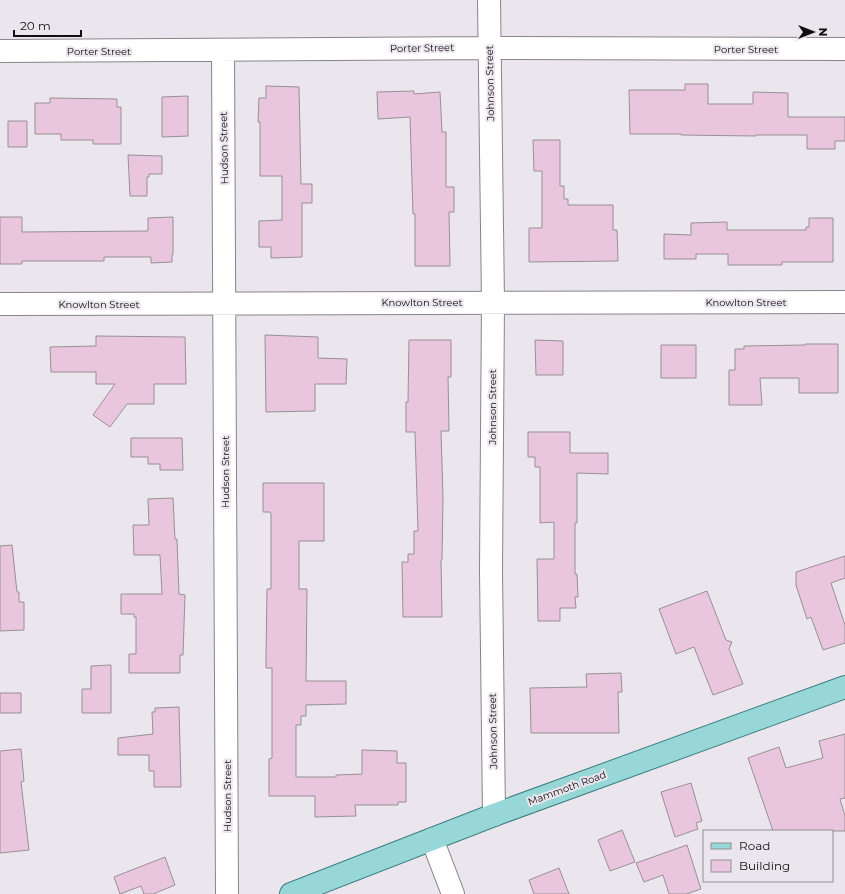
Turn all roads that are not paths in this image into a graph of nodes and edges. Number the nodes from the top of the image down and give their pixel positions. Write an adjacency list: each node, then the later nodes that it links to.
1 (489, 0): 2 (street, Johnson Street)
2 (489, 48): 3 (street, Porter Street); 4 (street, Porter Street); 6 (street, Johnson Street)
3 (845, 49)
4 (222, 50): 5 (street, Porter Street); 8 (street, Hudson Street)
5 (0, 51)
6 (493, 302): 7 (street, Knowlton Street); 8 (street, Knowlton Street); 11 (street, Johnson Street)
7 (845, 302)
8 (226, 303): 9 (street, Knowlton Street); 13 (street, Hudson Street)
9 (0, 304)
10 (845, 686): 11 (main road, Mammoth Road)
11 (494, 815): 12 (main road, Mammoth Road)
12 (432, 839): 14 (main road, Mammoth Road); 15 (street)
13 (227, 894)
14 (291, 894)
15 (453, 894)

